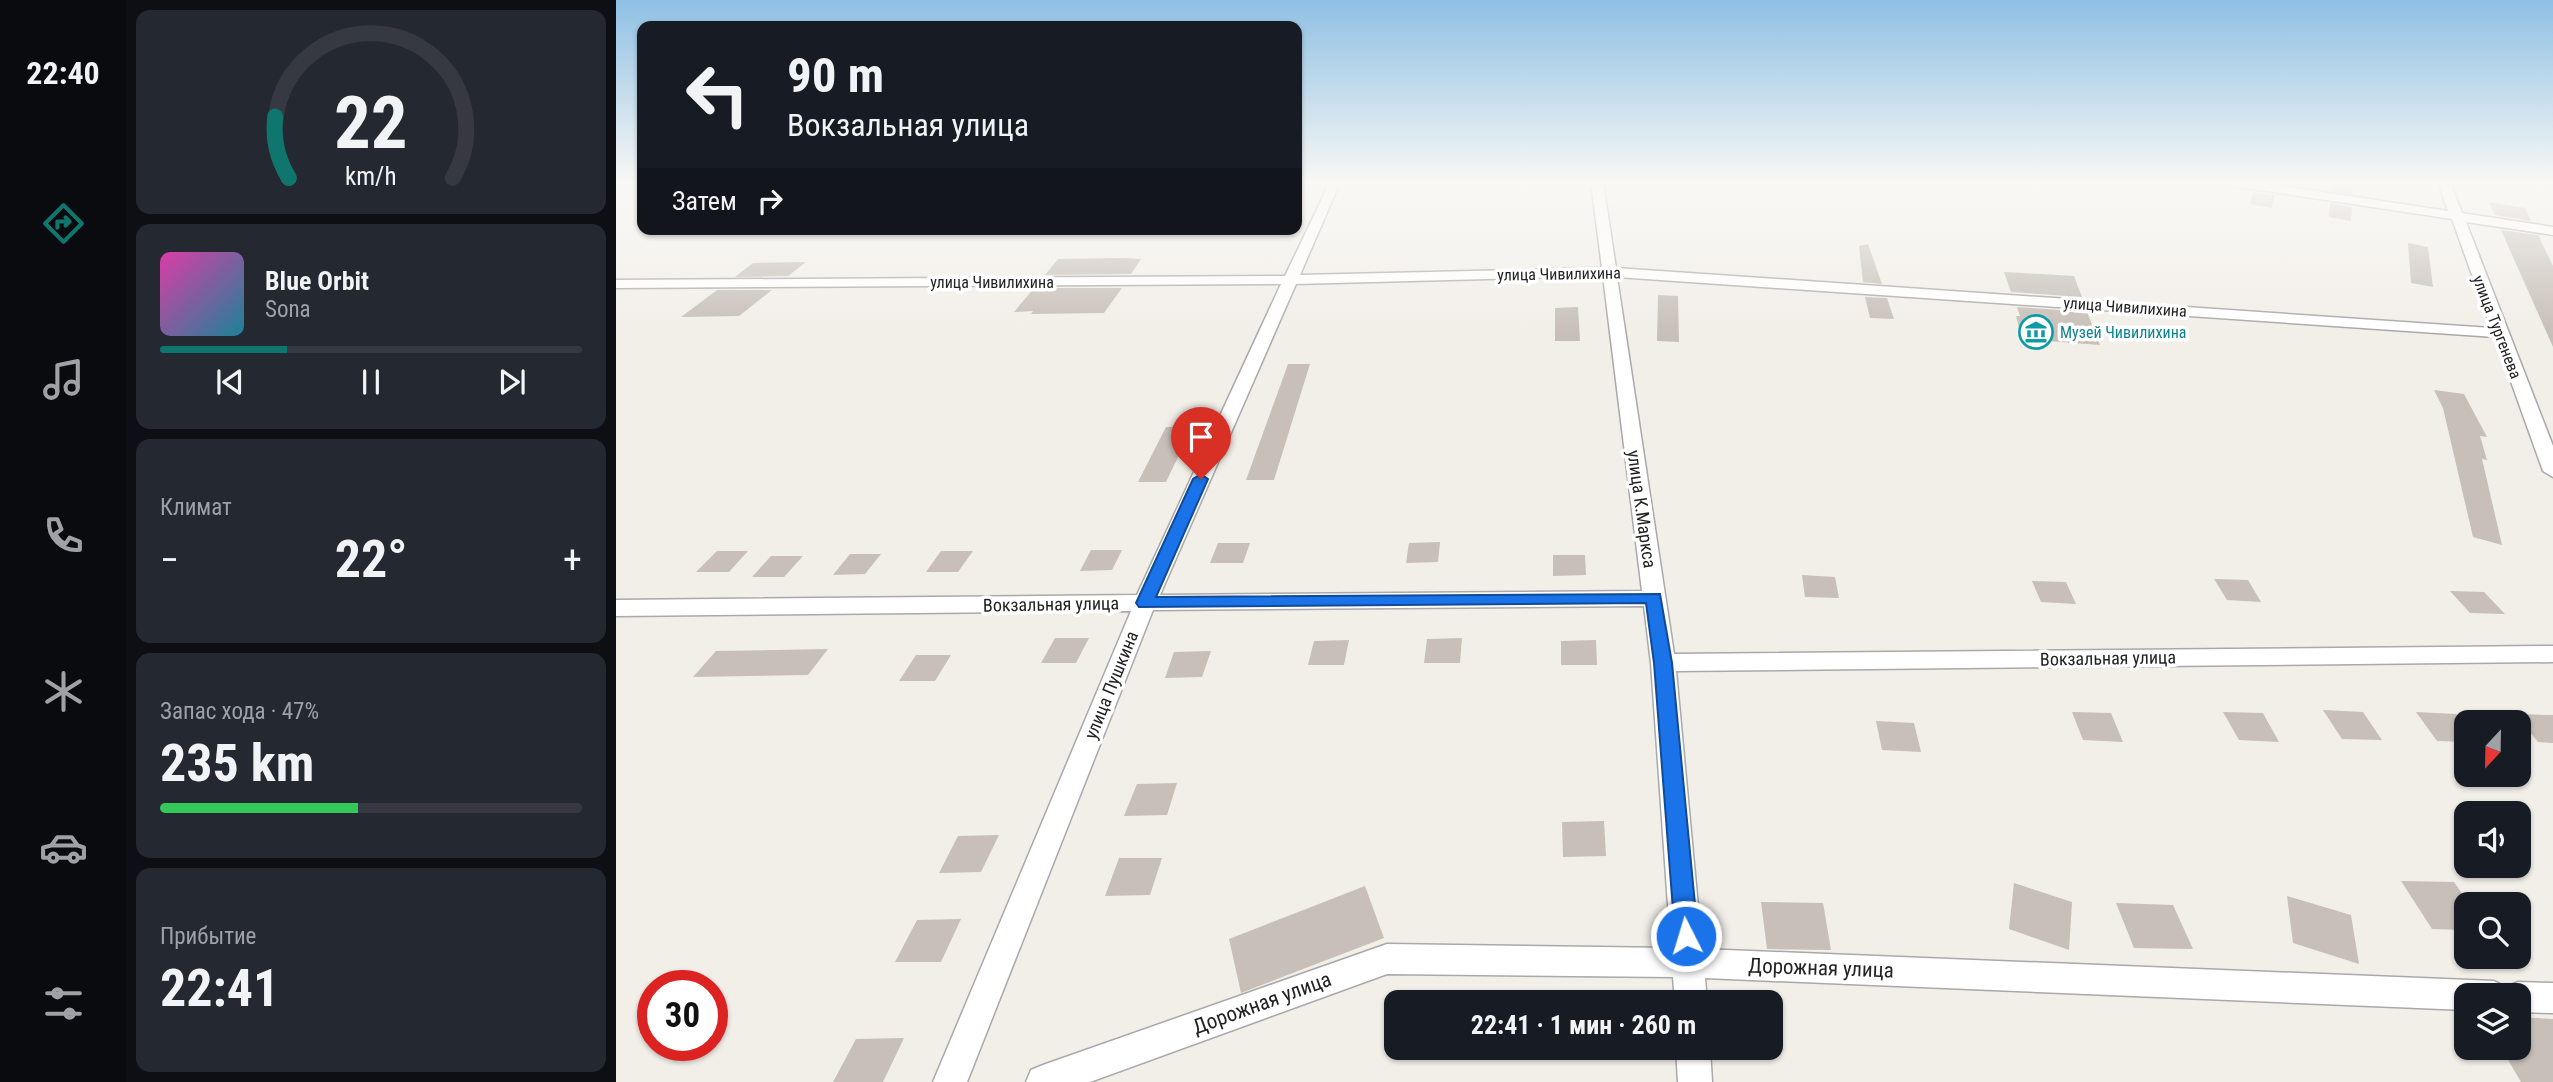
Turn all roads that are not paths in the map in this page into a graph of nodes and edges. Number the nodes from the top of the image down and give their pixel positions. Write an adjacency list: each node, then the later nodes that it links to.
1 (1312, 232): 5 (street, улица Пушкина)
2 (1604, 232): 4 (street, улица К.Маркса)
3 (2461, 232): 7 (street, улица Тургенева)
4 (1609, 272): 5 (street, улица Чивилихина); 7 (street, улица Чивилихина); 9 (street, улица К.Маркса)
5 (1290, 280): 6 (street, улица Чивилихина); 10 (street, улица Пушкина)
6 (616, 284)
7 (2500, 332): 8 (street, улица Тургенева)
8 (2553, 471)
9 (1654, 598): 10 (street, Вокзальная улица); 13 (street, улица К.Маркса)
10 (1145, 603): 11 (street, Вокзальная улица); 20 (street, улица Пушкина)
11 (616, 608)
12 (2553, 654): 13 (street, Вокзальная улица)
13 (1663, 663): 14 (street, улица К.Маркса)
14 (1689, 963): 15 (street, улица К.Маркса); 16 (street, Дорожная улица); 21 (street, Дорожная улица)
15 (1690, 990)
16 (2454, 994)
17 (2531, 997): 18 (street)
18 (2553, 998)
19 (1694, 1060): 22 (street)
20 (950, 1082)
21 (1043, 1082)
22 (1695, 1082)

